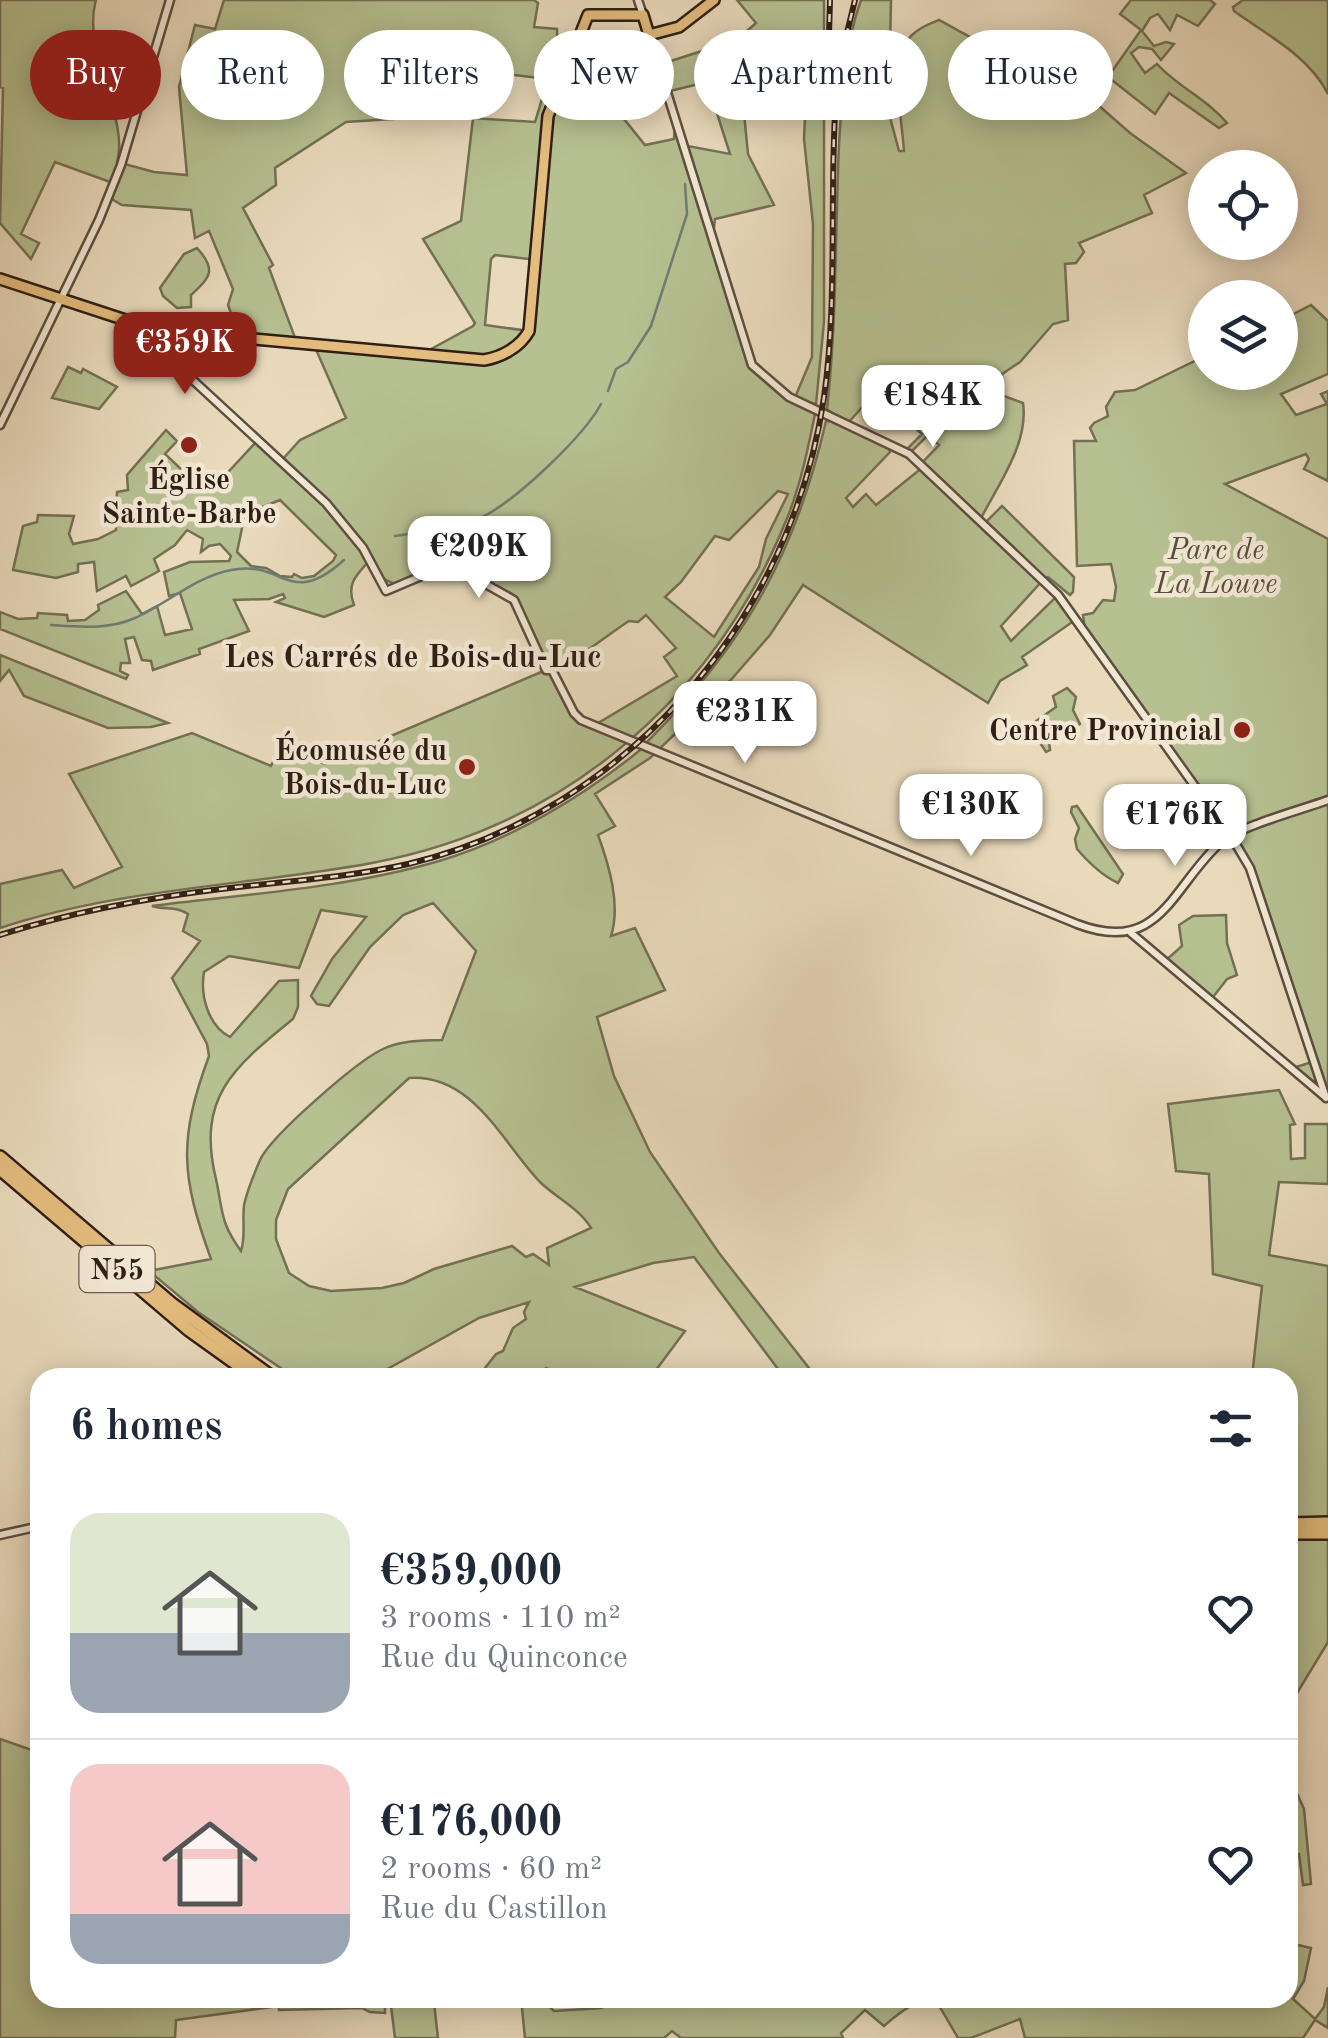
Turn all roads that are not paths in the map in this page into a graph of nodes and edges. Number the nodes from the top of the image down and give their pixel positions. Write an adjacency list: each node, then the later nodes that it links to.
1 (170, 0): 9 (street)
2 (638, 0): 4 (street)
3 (714, 0): 6 (main road)
4 (643, 15): 5 (main road); 10 (main road)
5 (648, 30)
6 (668, 30)
7 (674, 115): 13 (street)
8 (0, 279): 9 (main road)
9 (63, 300): 10 (main road); 11 (street)
10 (130, 322): 14 (street)
11 (0, 424)
12 (1328, 800): 13 (street)
13 (1231, 836): 14 (street); 15 (street)
14 (1130, 932): 15 (street)
15 (1327, 1099)
16 (0, 1157): 19 (highway, N55)
17 (0, 1169): 18 (highway, N55)
18 (242, 1368)
19 (259, 1368)
20 (1328, 1523): 21 (highway)
21 (1298, 1524)
22 (30, 1528): 25 (street)
23 (1328, 1532): 24 (highway)
24 (1298, 1533)
25 (0, 1534)

